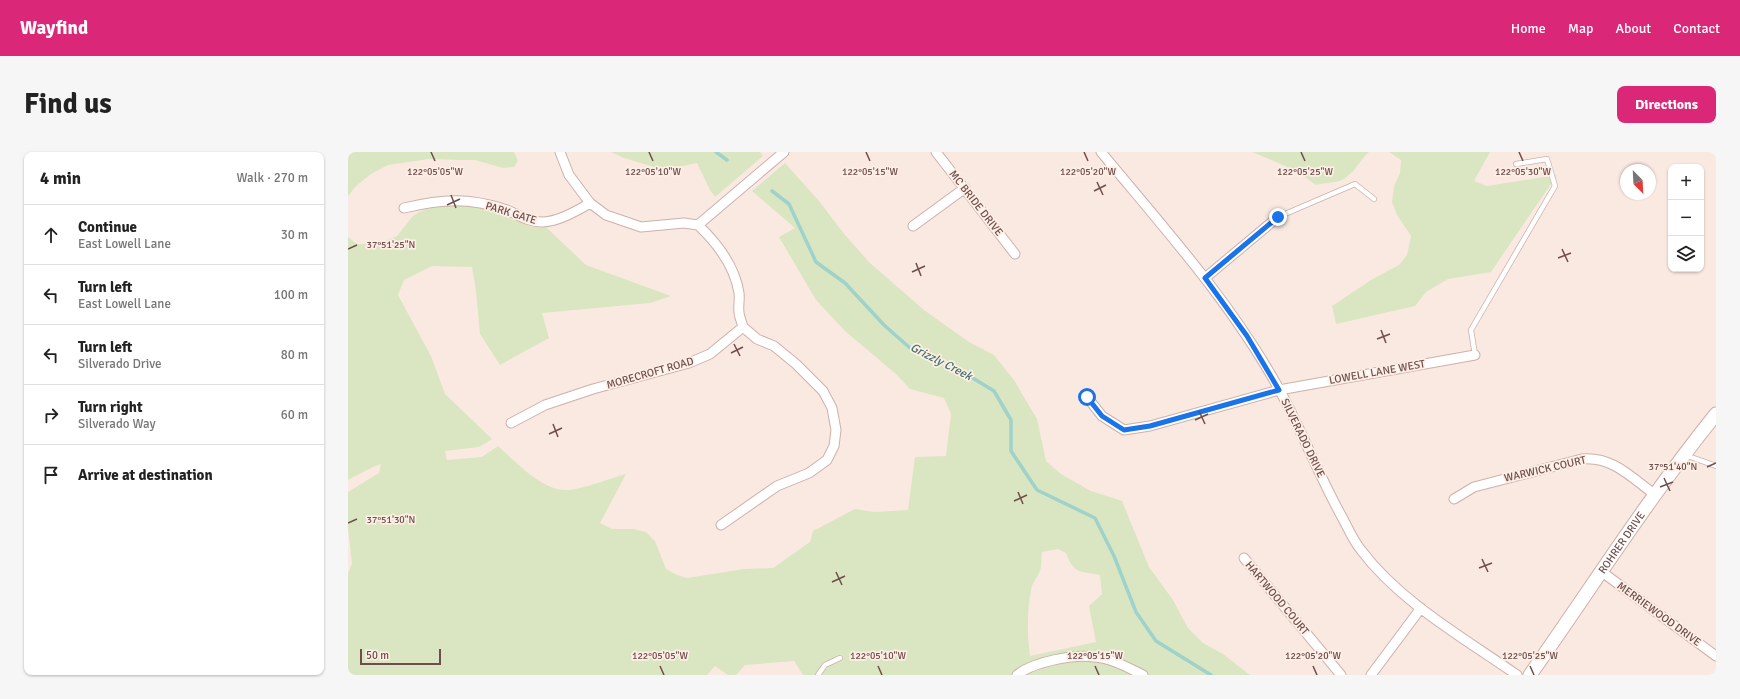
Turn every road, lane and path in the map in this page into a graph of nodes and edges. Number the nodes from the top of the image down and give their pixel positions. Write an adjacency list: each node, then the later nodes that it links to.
1 (560, 152): 8 (street)
2 (784, 152): 11 (street)
3 (936, 152): 6 (street, MC BRIDE DRIVE)
4 (1101, 152): 14 (street, SILVERADO DRIVE)
5 (1516, 164): 16 (lane)
6 (965, 188): 12 (street); 13 (street, MC BRIDE DRIVE)
7 (1374, 199): 10 (lane)
8 (590, 203): 9 (street, PARK GATE); 11 (street)
9 (404, 208)
10 (1278, 217): 14 (street)
11 (698, 225): 15 (street)
12 (913, 226)
13 (1015, 254)
14 (1205, 278): 17 (street, SILVERADO DRIVE)
15 (743, 327): 20 (street, MORECROFT ROAD); 25 (street)
16 (1475, 355): 17 (street, LOWELL LANE WEST)
17 (1279, 390): 18 (street, LOWELL LANE WEST); 28 (street, SILVERADO DRIVE)
18 (1087, 397)
19 (1716, 414): 21 (street, ROHRER DRIVE)
20 (511, 423)
21 (1684, 454): 22 (lane); 23 (street, ROHRER DRIVE)
22 (1716, 466)
23 (1654, 494): 24 (street, WARWICK COURT); 27 (street, ROHRER DRIVE)
24 (1454, 499)
25 (722, 525)
26 (1244, 558): 34 (street, HARTWOOD COURT)
27 (1602, 572): 29 (street, MERRIEWOOD DRIVE); 37 (street, ROHRER DRIVE)
28 (1421, 608): 35 (street); 36 (street, SILVERADO DRIVE)
29 (1716, 656)
30 (840, 658): 31 (lane)
31 (818, 675)
32 (1017, 675): 33 (street)
33 (1143, 675)
34 (1341, 675)
35 (1371, 675)
36 (1517, 675)
37 (1530, 675)

